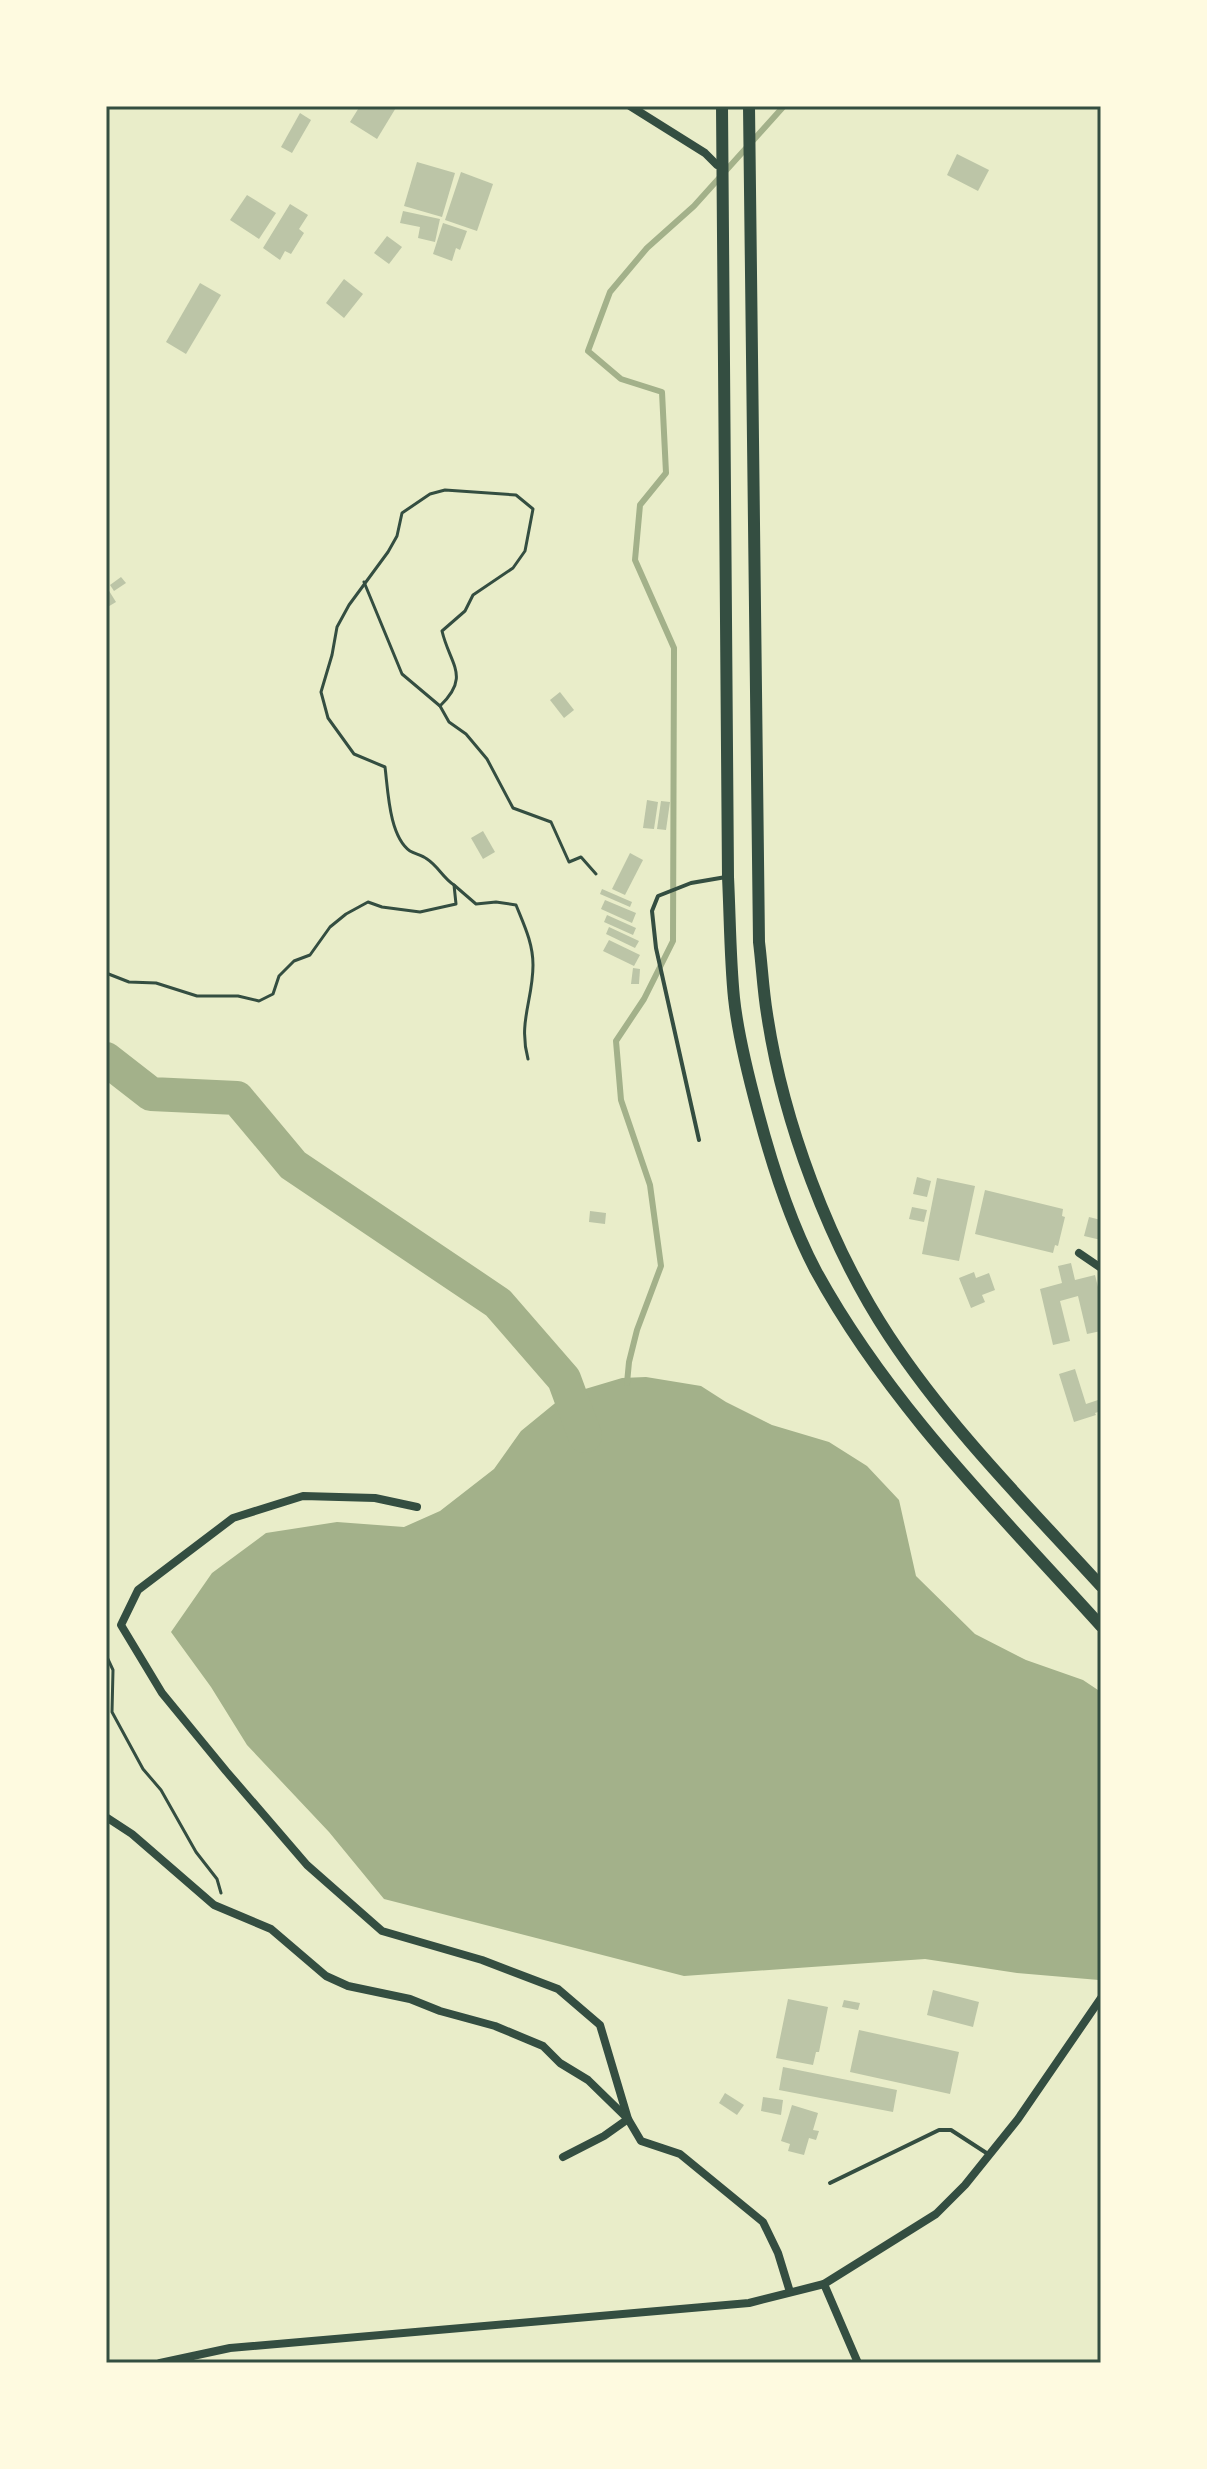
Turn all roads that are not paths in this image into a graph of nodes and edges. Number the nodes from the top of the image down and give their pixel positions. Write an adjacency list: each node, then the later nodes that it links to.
1 (630, 106): 4 (street)
2 (722, 106): 4 (main road)
3 (749, 106): 10 (main road)
4 (722, 165): 5 (main road)
5 (728, 877): 6 (lane); 11 (main road)
6 (699, 1140)
7 (1079, 1253): 8 (street)
8 (1101, 1268)
9 (417, 1507): 14 (street)
10 (1101, 1586)
11 (1101, 1626)
12 (106, 1817): 14 (street)
13 (1101, 1998): 15 (street)
14 (628, 2119): 16 (street); 19 (street)
15 (989, 2154): 17 (lane); 18 (street)
16 (563, 2157)
17 (830, 2183)
18 (824, 2284): 19 (street); 21 (street)
19 (790, 2292): 20 (street)
20 (160, 2363)
21 (858, 2363)

